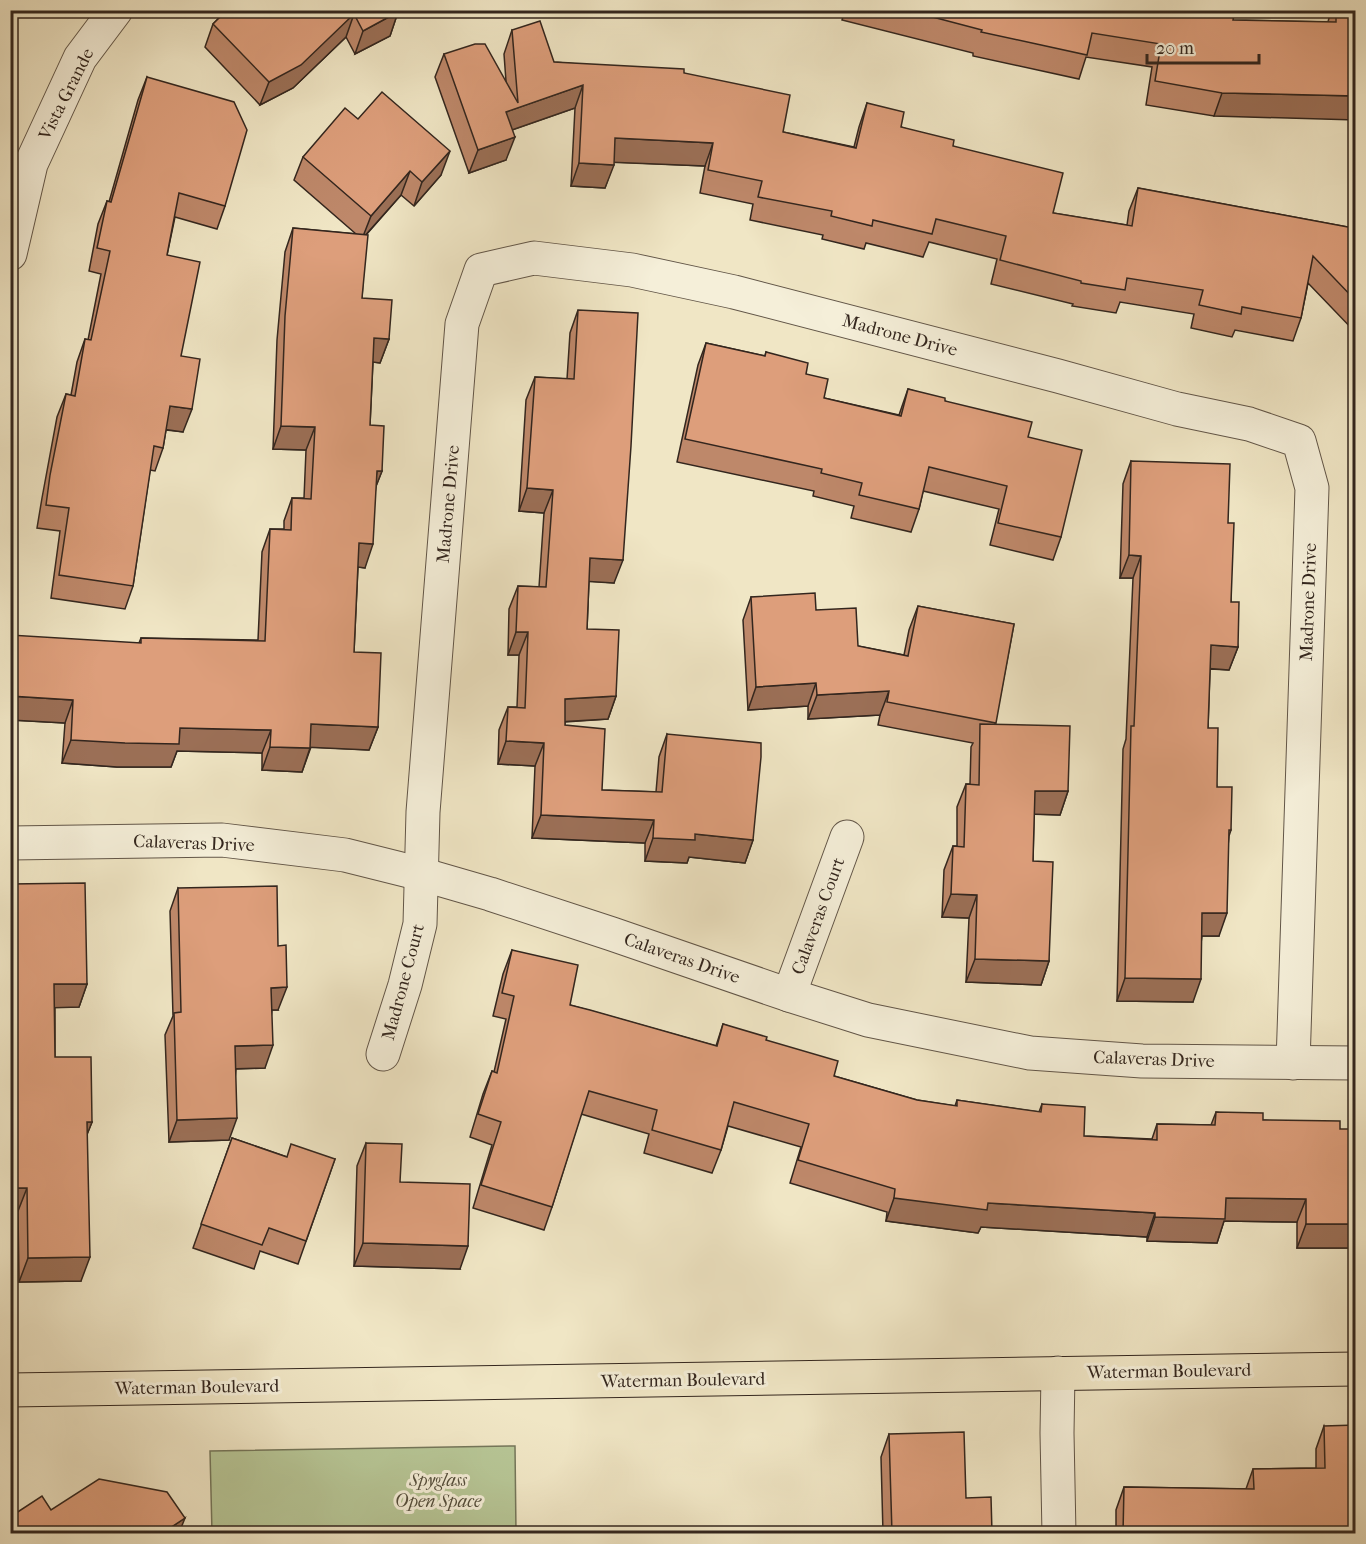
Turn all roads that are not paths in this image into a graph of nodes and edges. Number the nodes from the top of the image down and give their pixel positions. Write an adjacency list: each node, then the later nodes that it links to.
1 (116, 10): 2 (street, Vista Grande)
2 (10, 254)
3 (847, 837): 6 (street, Calaveras Court)
4 (10, 843): 5 (street, Calaveras Drive)
5 (421, 874): 6 (street, Calaveras Drive); 7 (street, Madrone Court); 8 (street, Madrone Drive)
6 (789, 995): 8 (street, Calaveras Drive)
7 (383, 1054)
8 (1293, 1063): 9 (street, Calaveras Drive)
9 (1356, 1063)
10 (1356, 1369): 11 (main road, Waterman Boulevard)
11 (1059, 1373): 12 (main road, Waterman Boulevard); 13 (street)
12 (10, 1390)
13 (1059, 1533)

